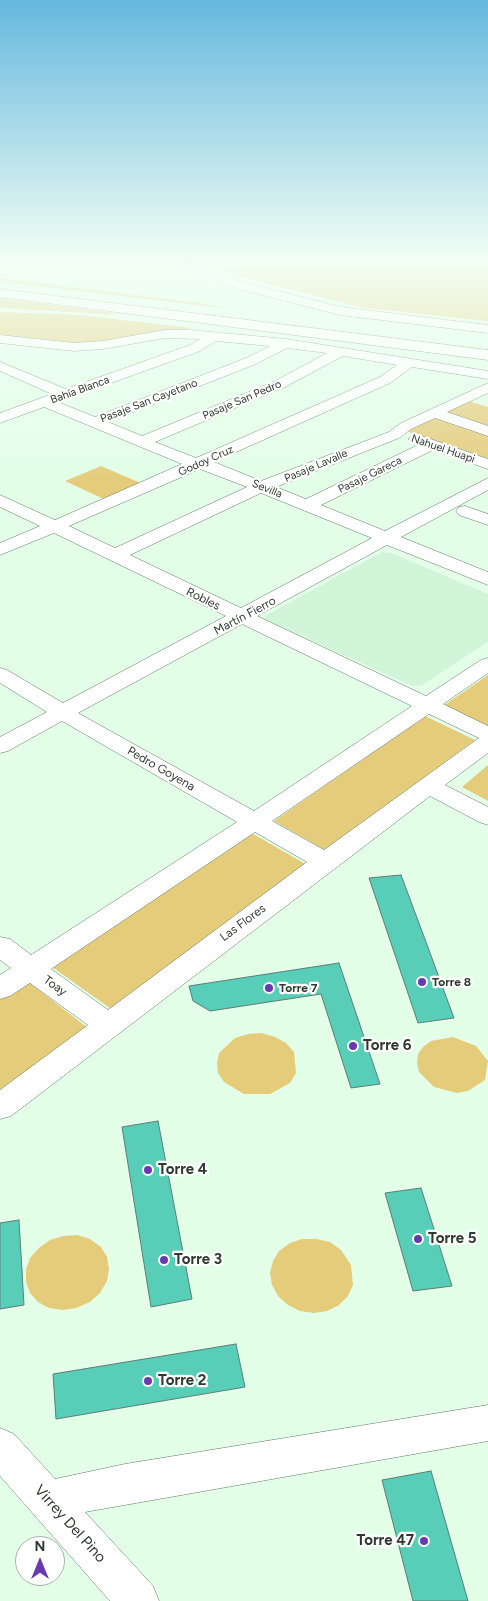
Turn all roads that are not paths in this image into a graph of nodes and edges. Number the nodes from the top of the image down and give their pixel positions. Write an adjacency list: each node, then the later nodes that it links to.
1 (310, 333): 10 (highway)
2 (378, 333): 6 (highway)
3 (396, 333): 6 (highway)
4 (214, 336): 5 (street); 7 (street); 15 (street, Bahía Blanca)
5 (0, 339)
6 (445, 341): 8 (highway)
7 (286, 343): 9 (street); 21 (street, Pasaje San Cayetano)
8 (488, 346)
9 (340, 352): 11 (street); 24 (street, Pasaje San Pedro)
10 (488, 355)
11 (408, 363): 13 (street); 26 (street, Godoy Cruz)
12 (0, 366): 15 (street)
13 (488, 375)
14 (488, 387): 16 (street, Pasaje Lavalle)
15 (66, 395): 17 (street, Bahía Blanca)
16 (468, 397): 18 (street); 19 (street, Pasaje Lavalle)
17 (45, 402): 20 (street, Bahía Blanca); 21 (street, Sevilla)
18 (488, 404)
19 (434, 414): 22 (street); 23 (street, Pasaje Lavalle)
20 (0, 418)
21 (95, 422): 24 (street, Sevilla)
22 (488, 431)
23 (398, 433): 25 (street, Nahuel Huapi); 29 (street, Pasaje Lavalle)
24 (142, 442): 26 (street, Sevilla)
25 (431, 445): 27 (street, Nahuel Huapi); 31 (street, Pasaje Gareca)
26 (201, 464): 29 (street, Sevilla); 34 (street, Godoy Cruz)
27 (488, 464)
28 (488, 483): 35 (street, Martín Fierro)
29 (262, 487): 31 (street, Sevilla); 37 (street, Pasaje Lavalle)
30 (0, 500): 34 (street, Robles)
31 (308, 506): 35 (street, Sevilla)
32 (465, 511): 33 (street)
33 (488, 520)
34 (56, 527): 36 (street, Godoy Cruz); 37 (street, Robles)
35 (387, 539): 38 (street, Sevilla); 39 (street, Martín Fierro)
36 (0, 550)
37 (116, 555): 39 (street, Robles)
38 (488, 579)
39 (242, 618): 42 (street, Robles); 43 (street, Martín Fierro)
40 (488, 664): 42 (street)
41 (0, 674): 43 (street, Pedro Goyena)
42 (428, 706): 44 (street, Robles); 49 (street)
43 (63, 712): 46 (street, Martín Fierro); 49 (street, Pedro Goyena)
44 (488, 734)
45 (488, 742): 47 (street, Las Flores)
46 (0, 746)
47 (428, 785): 48 (street); 50 (street, Las Flores)
48 (488, 817)
49 (254, 822): 50 (street, Pedro Goyena); 52 (street)
50 (325, 861): 54 (street, Las Flores)
51 (0, 946): 52 (street, Toay)
52 (31, 968): 53 (street); 54 (street, Toay)
53 (0, 989)
54 (109, 1026): 55 (street, Las Flores)
55 (0, 1107)
56 (488, 1423): 58 (street)
57 (0, 1447): 58 (street, Virrey Del Pino)
58 (49, 1500): 59 (street, Virrey Del Pino)
59 (138, 1601)

